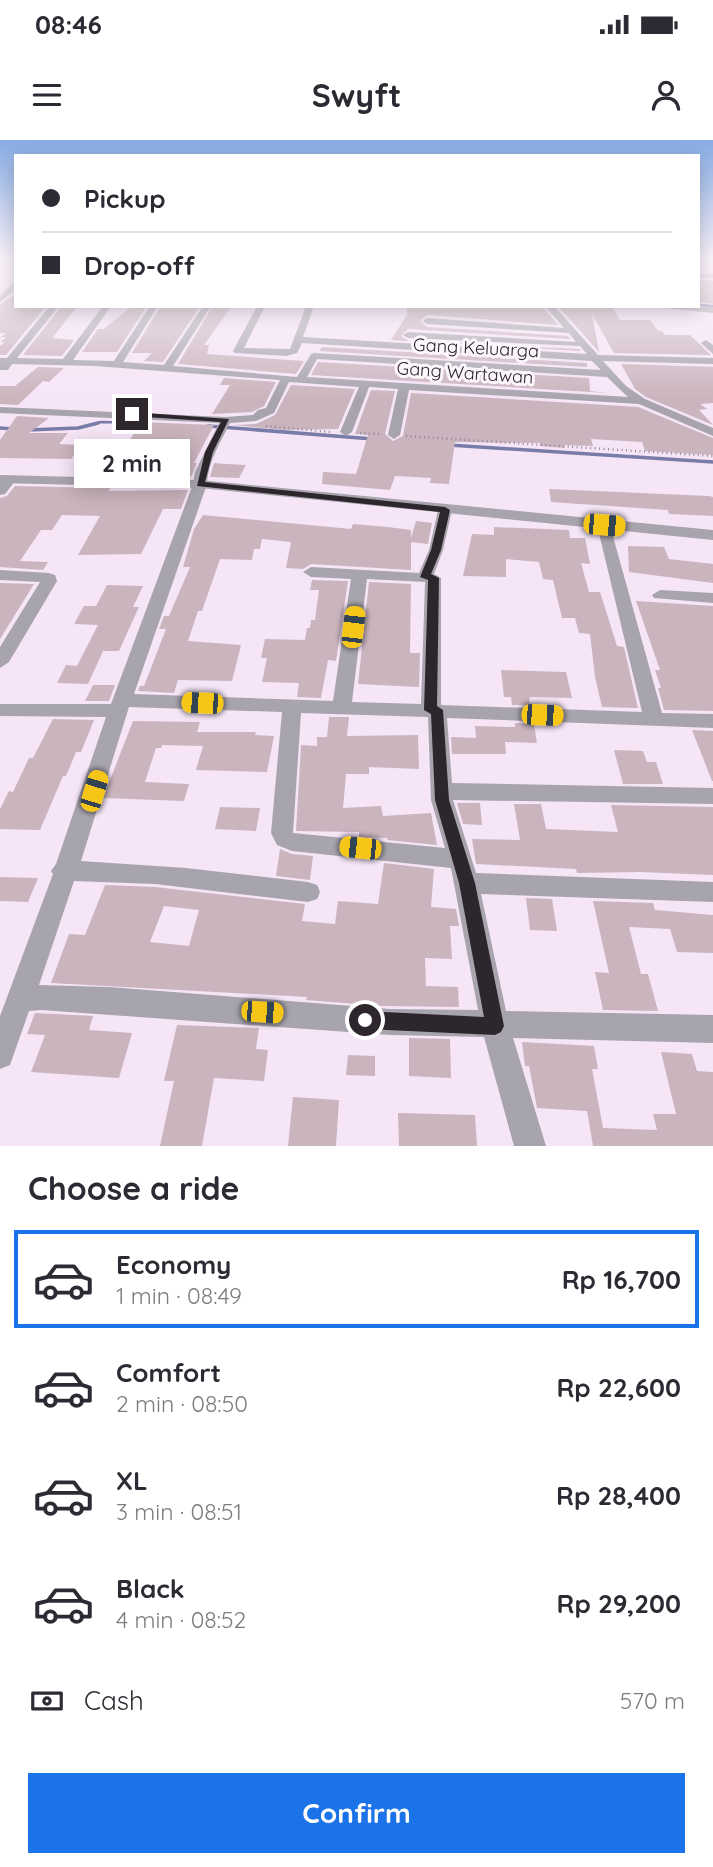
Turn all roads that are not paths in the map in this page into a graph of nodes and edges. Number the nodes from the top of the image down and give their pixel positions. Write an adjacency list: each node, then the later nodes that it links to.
1 (53, 308): 19 (street)
2 (106, 308): 20 (street)
3 (153, 308): 21 (street)
4 (206, 308): 22 (street)
5 (260, 308): 13 (street)
6 (309, 308): 13 (street)
7 (552, 308): 11 (street)
8 (689, 308): 9 (street)
9 (713, 310)
10 (427, 321): 11 (street)
11 (572, 331): 15 (street)
12 (397, 334): 15 (street)
13 (300, 340): 17 (street)
14 (713, 344): 16 (street)
15 (586, 345): 17 (street)
16 (713, 351)
17 (597, 358): 18 (street); 24 (street)
18 (713, 361)
19 (5, 362): 20 (street, Gang Wartawan); 23 (street)
20 (66, 362): 21 (street, Gang Wartawan)
21 (117, 364): 22 (street, Gang Wartawan)
22 (167, 368): 25 (street, Gang Wartawan)
23 (0, 373)
24 (609, 374): 26 (street, Gang Keluarga); 29 (street)
25 (286, 379): 26 (street, Gang Wartawan); 31 (street)
26 (300, 380): 27 (street, Gang Wartawan)
27 (365, 384): 28 (street, Gang Wartawan); 33 (street)
28 (404, 386): 29 (street, Gang Wartawan); 34 (street)
29 (641, 401): 32 (street)
30 (0, 410): 31 (street)
31 (225, 424): 36 (street)
32 (711, 431)
33 (346, 432)
34 (394, 435)
35 (3, 484): 36 (street)
36 (200, 484): 37 (street); 47 (street)
37 (445, 510): 38 (street); 43 (street)
38 (604, 525): 39 (street); 52 (street)
39 (713, 535)
40 (311, 572): 41 (street)
41 (360, 573): 43 (street); 49 (street)
42 (0, 575): 46 (street)
43 (425, 577): 51 (street)
44 (660, 595): 45 (street)
45 (713, 598)
46 (0, 662)
47 (120, 706): 48 (street); 50 (street); 57 (street)
48 (292, 706): 49 (street); 56 (street)
49 (342, 708): 51 (street)
50 (0, 710)
51 (434, 710): 52 (street); 54 (street)
52 (653, 719): 53 (street)
53 (713, 721)
54 (442, 791): 55 (street); 56 (street)
55 (713, 796)
56 (459, 859): 58 (street)
57 (63, 871): 59 (street); 61 (street)
58 (467, 883): 60 (street); 62 (street)
59 (308, 892)
60 (713, 892)
61 (19, 1000): 62 (street); 64 (street)
62 (495, 1026): 63 (street); 65 (street)
63 (713, 1029)
64 (0, 1055)
65 (530, 1146)

